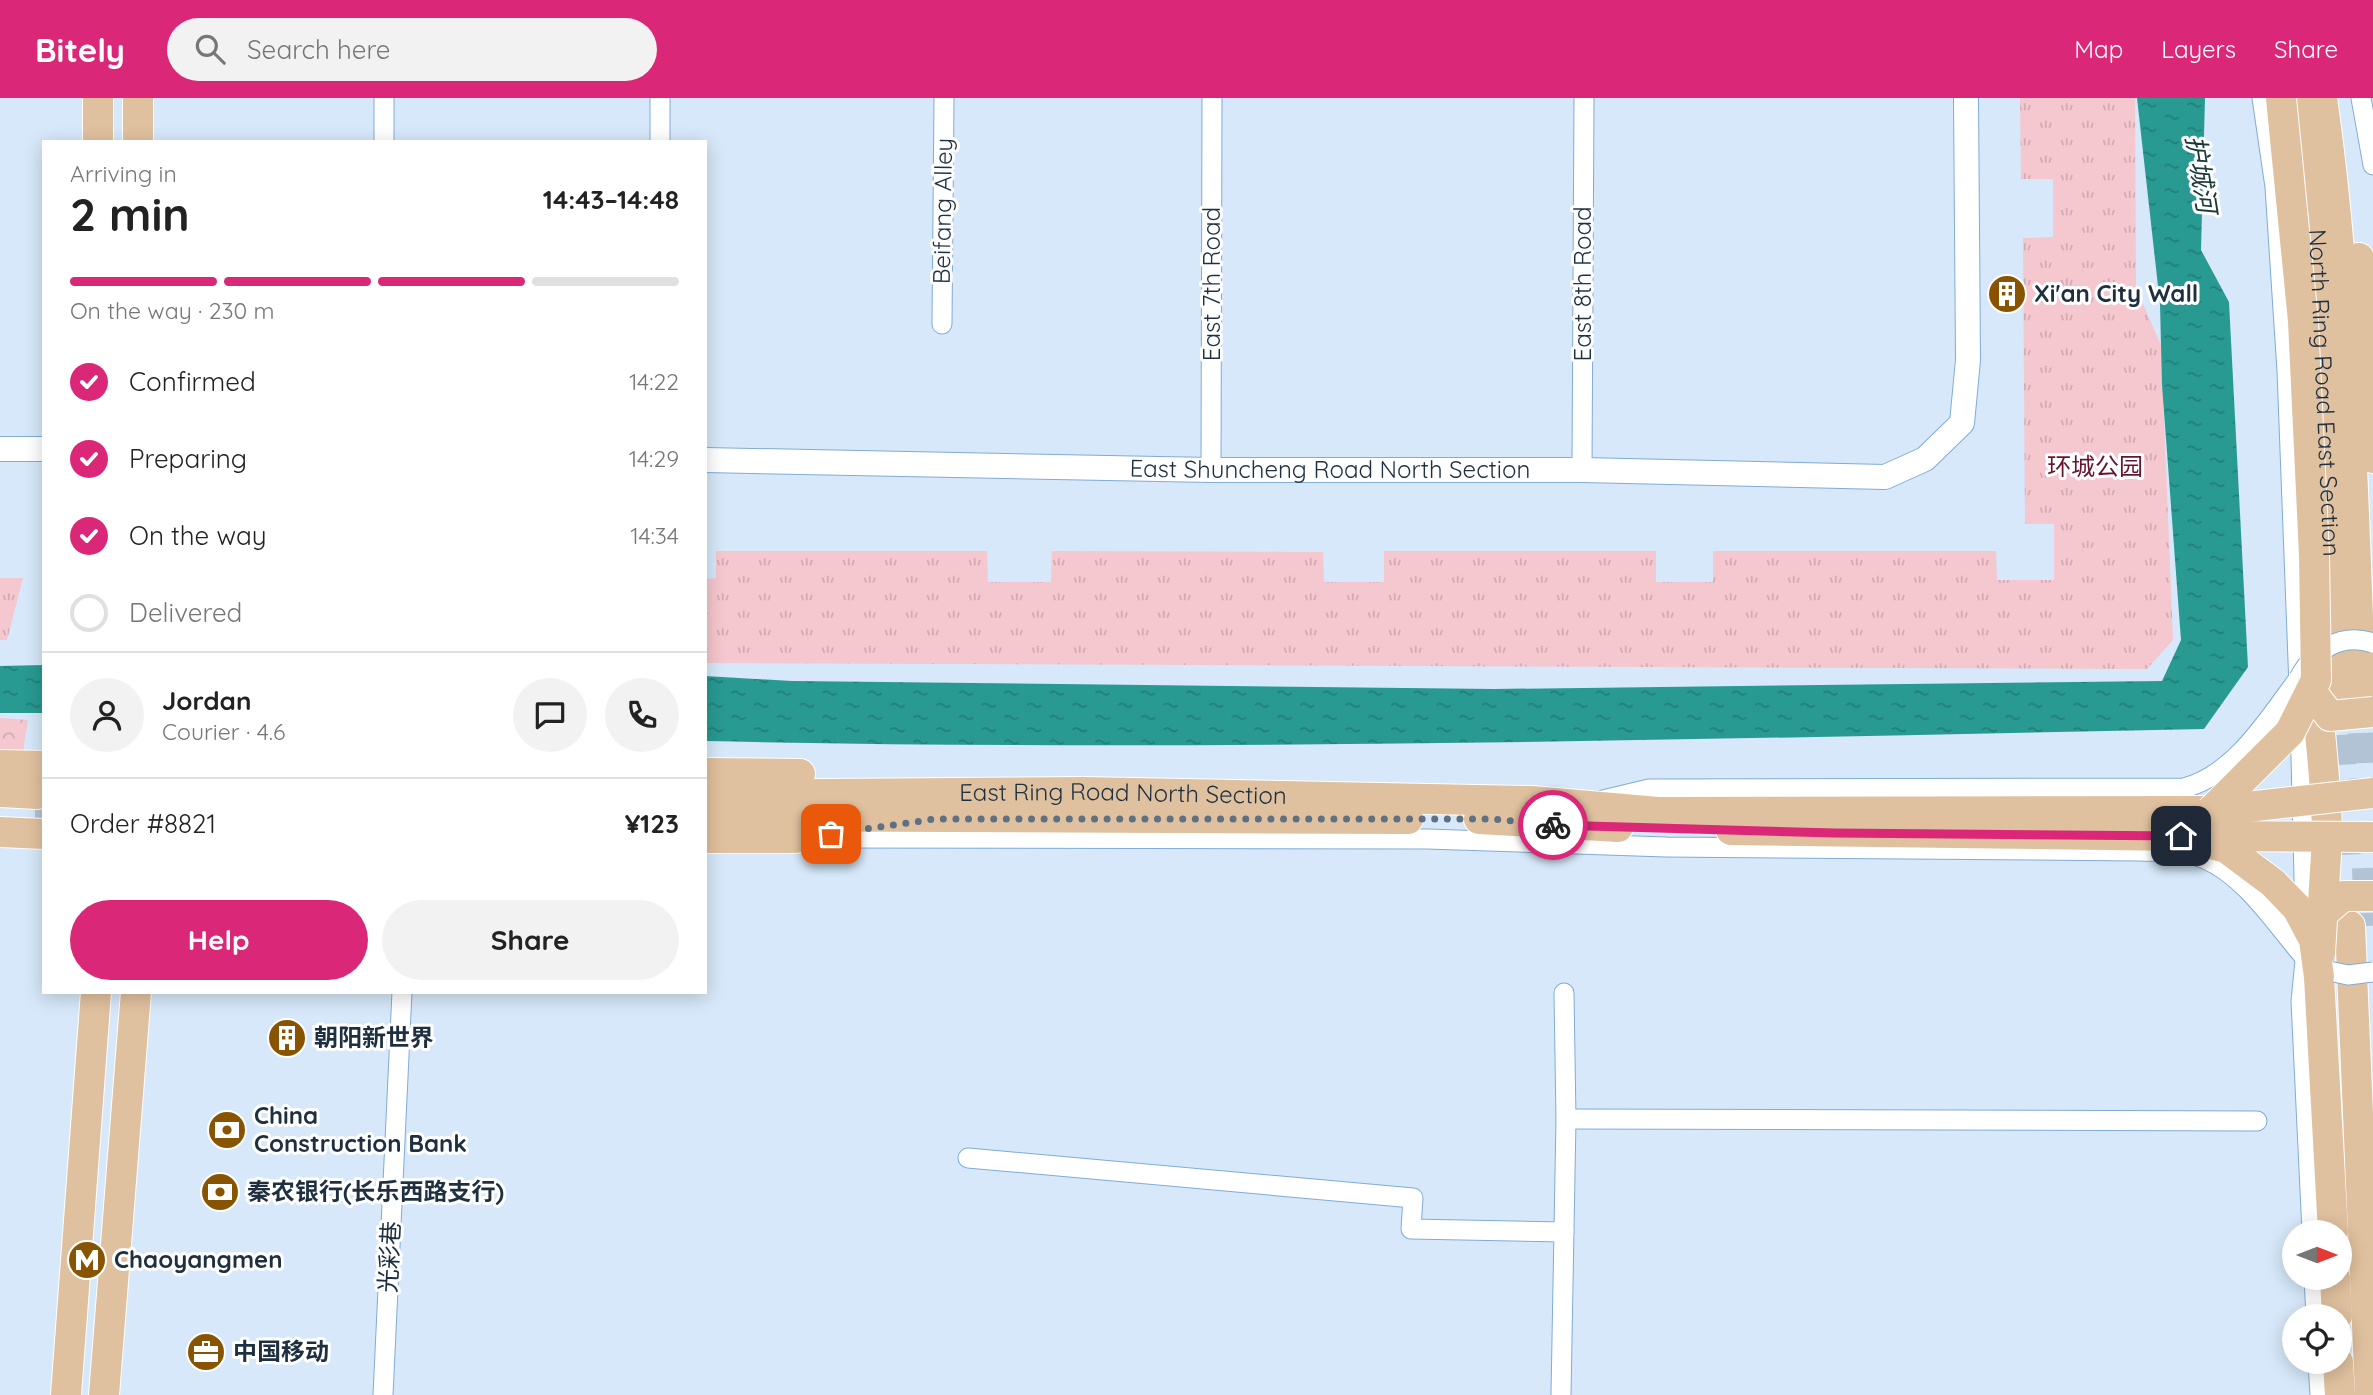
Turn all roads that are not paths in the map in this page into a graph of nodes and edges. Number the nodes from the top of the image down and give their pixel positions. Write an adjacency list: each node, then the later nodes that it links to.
1 (98, 98): 14 (main road)
2 (138, 98): 15 (main road)
3 (384, 98): 16 (street)
4 (660, 98): 17 (street)
5 (944, 98): 19 (street, Beifang Alley)
6 (1212, 98): 24 (street, East 7th Road)
7 (1584, 98): 25 (street, East 8th Road)
8 (1966, 98): 25 (street, East Shuncheng Road North Section)
9 (2262, 98): 27 (street)
10 (2281, 98): 27 (main road, bridge)
11 (2300, 98): 27 (main road, North Ring Road East Section)
12 (2322, 98): 27 (main road, North Ring Road East Section)
13 (2353, 110): 18 (street); 22 (main road)
14 (98, 140)
15 (138, 140)
16 (384, 140)
17 (660, 140)
18 (2373, 165)
19 (942, 324)
20 (0, 449): 21 (street)
21 (42, 449)
22 (2373, 458)
23 (707, 460): 24 (street, East Shuncheng Road North Section)
24 (1211, 470): 25 (street, East Shuncheng Road North Section)
25 (1582, 470)
26 (2373, 643): 27 (street, bridge)
27 (2334, 691): 33 (main road); 36 (main road, bridge); 40 (street); 50 (street, bridge)
28 (0, 765): 34 (main road)
29 (707, 773): 35 (main road)
30 (0, 792): 34 (main road)
31 (2373, 793): 33 (main road, East Ring Road North Section, bridge)
32 (707, 795): 35 (main road, East Ring Road North Section)
33 (2327, 799): 36 (main road, East Ring Road North Section, bridge); 46 (main road)
34 (40, 802): 37 (main road); 41 (main road)
35 (933, 805): 38 (main road, East Ring Road North Section); 39 (main road, East Ring Road North Section); 45 (main road)
36 (2211, 811): 40 (main road, East Ring Road North Section)
37 (0, 812)
38 (707, 816)
39 (1589, 816): 40 (main road, East Ring Road North Section); 40 (street); 47 (street)
40 (1840, 820): 42 (main road, East Ring Road North Section); 47 (street); 50 (street)
41 (0, 832)
42 (2181, 836): 46 (main road, bridge); 50 (main road, bridge)
43 (2373, 837): 46 (main road, bridge)
44 (707, 838): 45 (main road)
45 (804, 838): 47 (street)
46 (2327, 838): 49 (main road, bridge)
47 (1665, 847)
48 (2373, 896): 49 (main road, bridge)
49 (2322, 914): 50 (main road, bridge)
50 (2313, 968): 51 (street, bridge); 60 (street); 61 (main road)
51 (2373, 972)
52 (1564, 993): 57 (street)
53 (96, 994): 65 (main road)
54 (136, 994): 66 (main road)
55 (402, 994): 67 (street, 光彩巷)
56 (2373, 1022): 71 (main road)
57 (1566, 1119): 58 (street); 62 (street)
58 (2257, 1121)
59 (968, 1158): 62 (street)
60 (2311, 1220)
61 (2332, 1220)
62 (1564, 1232): 68 (street)
63 (2319, 1374): 69 (street)
64 (2339, 1374): 70 (main road)
65 (66, 1395)
66 (104, 1395)
67 (383, 1395)
68 (1561, 1395)
69 (2320, 1395)
70 (2340, 1395)
71 (2370, 1395)

